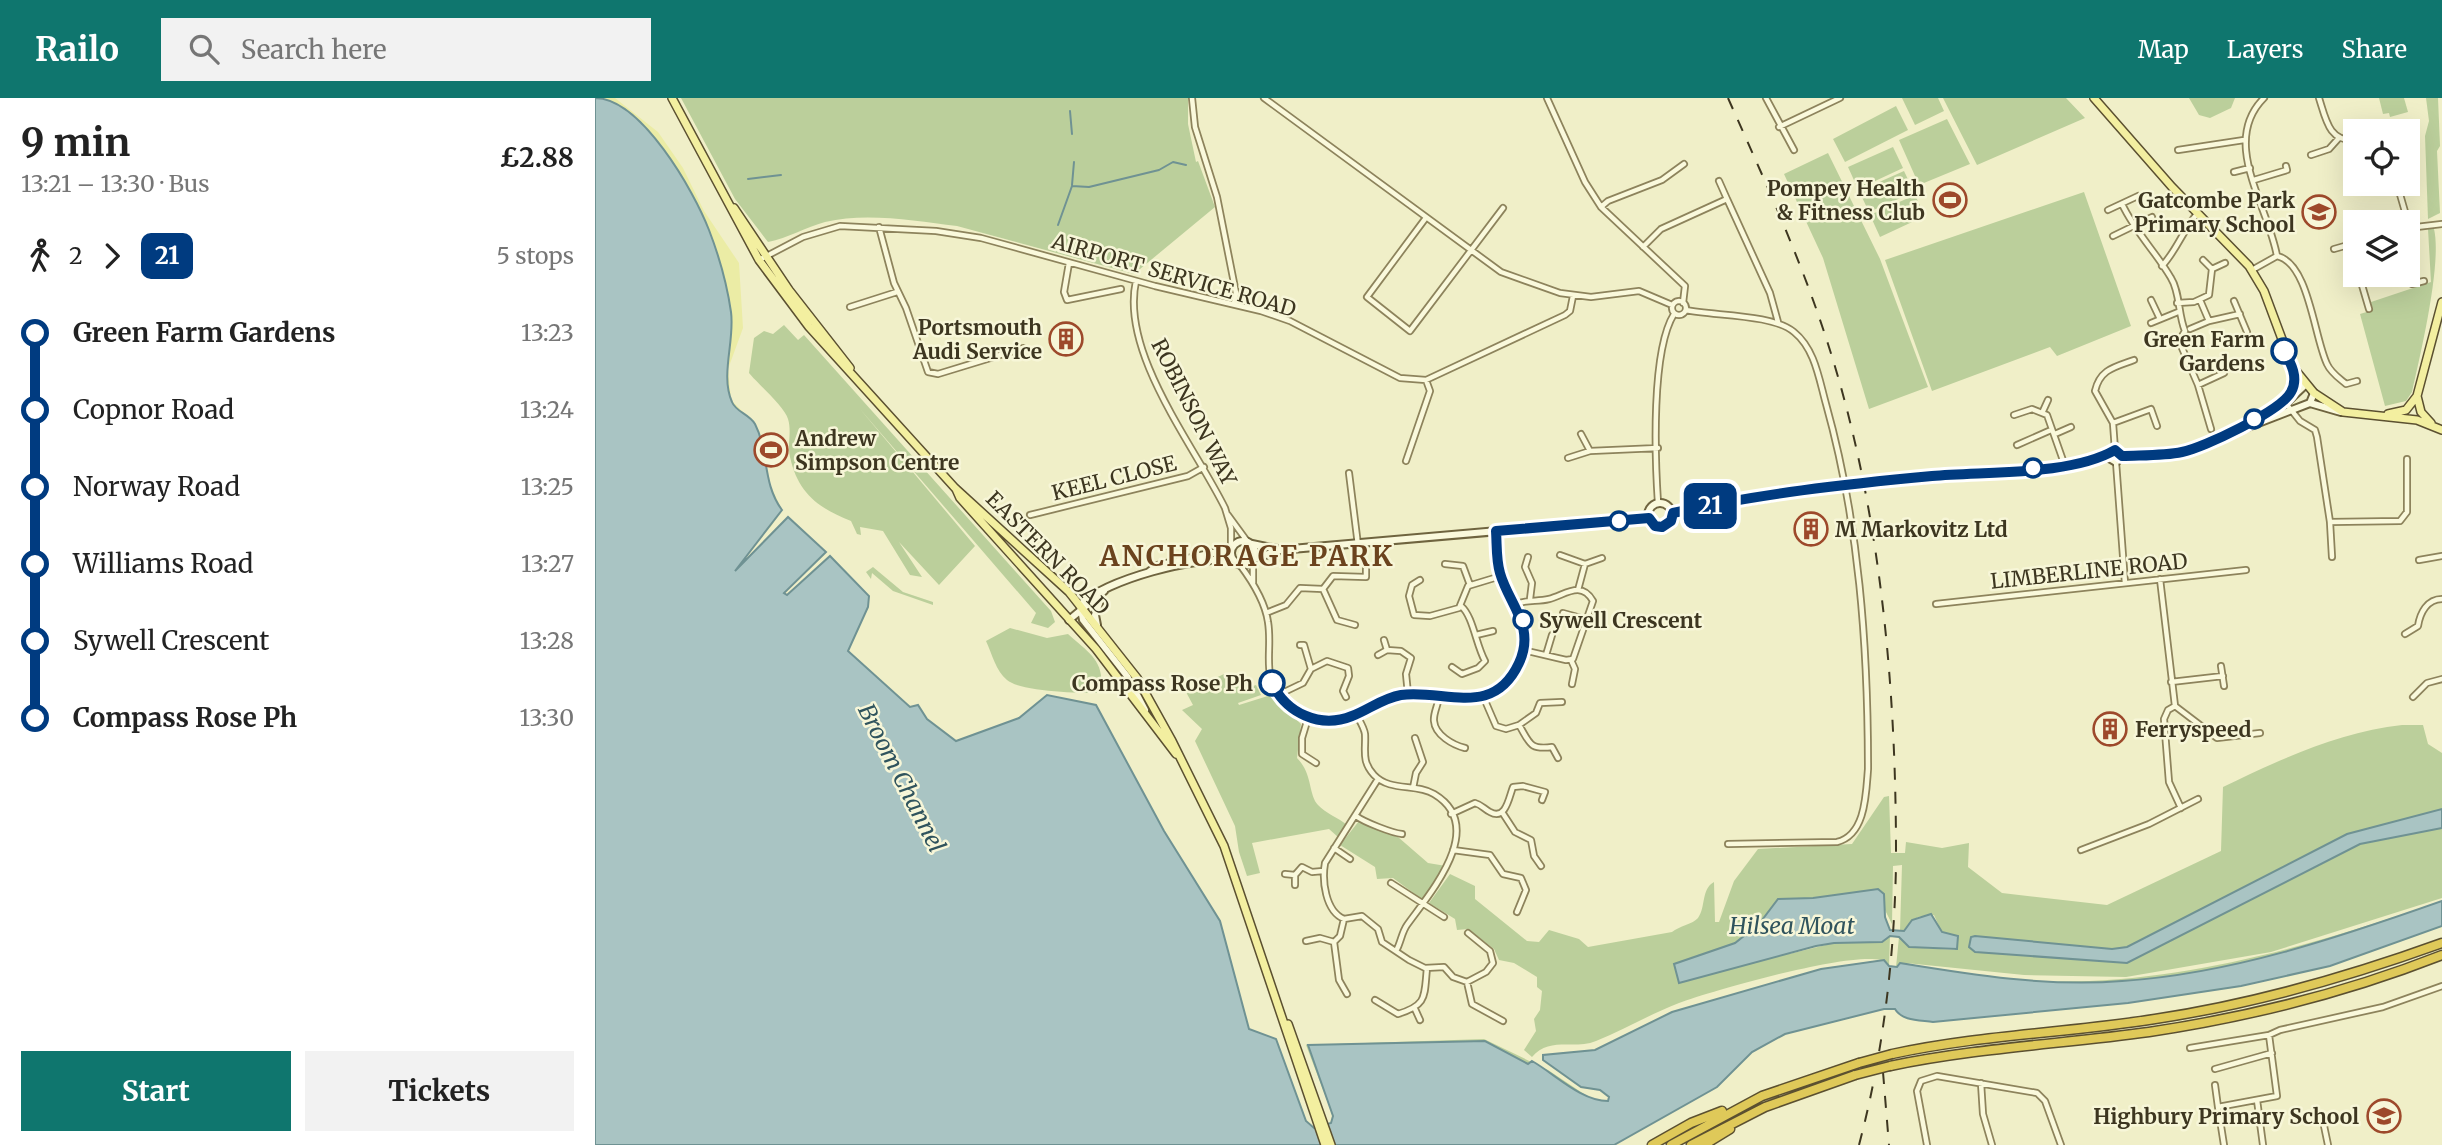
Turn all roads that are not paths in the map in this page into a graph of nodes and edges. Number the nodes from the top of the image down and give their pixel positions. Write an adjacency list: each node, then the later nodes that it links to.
1 (672, 98): 42 (main road, EASTERN ROAD)
2 (1192, 98): 63 (street)
3 (1264, 98): 31 (street)
4 (1547, 98): 26 (street)
5 (1766, 98): 10 (street)
6 (1840, 98): 10 (street)
7 (2094, 98): 29 (main road)
8 (2264, 98): 12 (street)
9 (2319, 98): 11 (street)
10 (1779, 127): 14 (street)
11 (2338, 139): 13 (street); 16 (street)
12 (2244, 140): 15 (street); 19 (street)
13 (2343, 140)
14 (1794, 150)
15 (2178, 150)
16 (2311, 155)
17 (1684, 164): 26 (street)
18 (2286, 166): 21 (street)
19 (2250, 167): 20 (street); 21 (street)
20 (2234, 172)
21 (2254, 180): 41 (street)
22 (1719, 181): 24 (street)
23 (2138, 196): 25 (street)
24 (1727, 199): 37 (street); 61 (street)
25 (2122, 204): 28 (street); 35 (street)
26 (1601, 207): 37 (street)
27 (1503, 208): 40 (street)
28 (2108, 210)
29 (2197, 214): 46 (street); 48 (main road)
30 (2152, 217): 35 (street)
31 (1426, 219): 40 (street); 40 (street)
32 (2442, 224): 33 (street)
33 (2420, 225)
34 (879, 227): 42 (street, AIRPORT SERVICE ROAD); 44 (street, AIRPORT SERVICE ROAD); 54 (street)
35 (2133, 227): 36 (street); 46 (street)
36 (2113, 236)
37 (1643, 247): 60 (street)
38 (2343, 247): 39 (street)
39 (2334, 249)
40 (1470, 252): 55 (street)
41 (2277, 256): 48 (street); 83 (street)
42 (763, 257): 118 (main road, EASTERN ROAD)
43 (2203, 260): 47 (street)
44 (1069, 262): 49 (street, AIRPORT SERVICE ROAD); 53 (street)
45 (2225, 263): 47 (street)
46 (2162, 266): 62 (street)
47 (2212, 269): 57 (street)
48 (2252, 270): 80 (main road)
49 (1136, 281): 63 (street, AIRPORT SERVICE ROAD); 116 (street, ROBINSON WAY)
50 (2424, 281): 51 (street)
51 (2420, 282)
52 (2363, 287): 66 (street)
53 (1121, 289)
54 (897, 292): 65 (street); 78 (street)
55 (1573, 296): 64 (street); 82 (street)
56 (2151, 300): 71 (street)
57 (2200, 300): 62 (street); 73 (street)
58 (2234, 301): 70 (street)
59 (2442, 302): 87 (main road)
60 (1683, 303): 64 (street); 67 (street)
61 (1773, 303): 72 (street); 74 (street)
62 (2177, 303): 68 (street)
63 (1234, 304): 82 (street, AIRPORT SERVICE ROAD)
64 (1672, 305): 69 (street)
65 (850, 307)
66 (2369, 309)
67 (1686, 310): 69 (street); 72 (street)
68 (2178, 312): 71 (street); 84 (street)
69 (1674, 314): 106 (street)
70 (2240, 314): 73 (street); 77 (street)
71 (2160, 319): 75 (street)
72 (1765, 321): 74 (street)
73 (2209, 321): 76 (street)
74 (1778, 322): 211 (street)
75 (2151, 323)
76 (2190, 329)
77 (2247, 332)
78 (1023, 348)
79 (2134, 360): 96 (street)
80 (2292, 366): 85 (main road); 89 (street)
81 (2224, 373): 84 (street)
82 (1426, 380): 113 (street)
83 (2357, 380)
84 (2198, 385): 101 (street)
85 (2305, 385): 86 (main road); 89 (street)
86 (2313, 393): 90 (street); 93 (main road)
87 (2417, 396): 95 (main road); 99 (main road)
88 (2048, 400): 92 (street)
89 (2285, 402): 91 (street); 97 (street)
90 (2310, 403): 91 (street); 93 (street)
91 (2291, 409): 97 (street); 124 (street)
92 (2043, 411): 94 (street); 103 (street)
93 (2343, 412): 95 (main road)
94 (2014, 415)
95 (2377, 416): 99 (main road)
96 (2113, 423): 98 (street); 107 (street)
97 (2248, 424): 110 (street)
98 (2157, 426)
99 (2434, 426): 102 (main road)
100 (2071, 427): 103 (street)
101 (2211, 429)
102 (2442, 430)
103 (2053, 432): 105 (street); 115 (street)
104 (1581, 434): 108 (street)
105 (2017, 445)
106 (1658, 448): 108 (street); 119 (street)
107 (2115, 450): 109 (street); 110 (street)
108 (1590, 451): 111 (street)
109 (2109, 456): 114 (street); 115 (street)
110 (2122, 456): 114 (street)
111 (1568, 458)
112 (2407, 460): 124 (street)
113 (1406, 461)
114 (2116, 463): 147 (street)
115 (2065, 466): 120 (street, bridge)
116 (1204, 467): 121 (street, KEEL CLOSE); 122 (street, ROBINSON WAY)
117 (1349, 473): 127 (street)
118 (955, 488): 158 (main road, EASTERN ROAD); 162 (main road, EASTERN ROAD)
119 (1658, 503): 120 (street); 123 (street)
120 (1673, 513): 123 (street)
121 (1030, 515)
122 (1228, 515): 126 (street, ROBINSON WAY); 128 (street, ROBINSON WAY)
123 (1649, 518): 125 (street)
124 (2330, 522): 133 (street)
125 (1496, 531): 127 (street); 144 (street)
126 (1249, 542): 128 (street); 129 (street); 136 (street)
127 (1358, 545): 129 (street)
128 (1231, 548): 135 (street); 143 (street)
129 (1280, 550): 136 (street)
130 (1560, 555): 139 (street)
131 (1528, 556): 153 (street)
132 (2442, 556): 137 (street)
133 (2332, 557)
134 (1602, 558): 139 (street)
135 (1233, 560): 140 (street); 143 (street)
136 (1253, 560): 140 (street); 148 (street)
137 (2419, 560)
138 (1444, 564): 149 (street)
139 (1585, 564): 152 (street)
140 (1240, 565): 148 (street)
141 (1366, 569): 150 (street)
142 (2246, 570): 145 (street, LIMBERLINE ROAD)
143 (1149, 572): 151 (street)
144 (1501, 576): 149 (street); 155 (street)
145 (2160, 579): 147 (street, LIMBERLINE ROAD); 181 (street)
146 (1420, 580): 157 (street)
147 (2125, 583): 156 (street, LIMBERLINE ROAD)
148 (1253, 584): 159 (street)
149 (1470, 585): 157 (street)
150 (1323, 589): 159 (street); 164 (street)
151 (1105, 590): 158 (street); 163 (street)
152 (1578, 590): 153 (street); 161 (street)
153 (1529, 599): 155 (street)
154 (2442, 599): 166 (street)
155 (1516, 604): 172 (street)
156 (1935, 604)
157 (1461, 606): 167 (street)
158 (1081, 609): 162 (street); 163 (main road, EASTERN ROAD); 192 (street)
159 (1266, 613): 185 (street)
160 (1563, 613): 161 (street)
161 (1585, 619): 175 (street)
162 (1069, 620): 192 (main road, EASTERN ROAD)
163 (1097, 625): 199 (main road, EASTERN ROAD)
164 (1355, 625)
165 (1493, 631): 167 (street)
166 (2405, 634)
167 (1476, 635): 177 (street)
168 (1552, 635): 174 (street)
169 (1384, 640): 171 (street)
170 (1300, 645): 178 (street)
171 (1387, 650): 173 (street); 184 (street)
172 (1523, 650): 174 (street); 186 (street)
173 (1378, 655)
174 (1546, 655): 175 (street)
175 (1571, 660): 182 (street)
176 (2221, 666): 179 (street)
177 (1452, 667)
178 (1311, 669): 185 (street); 187 (street)
179 (2223, 676): 181 (street); 183 (street)
180 (2442, 679): 189 (street)
181 (2171, 682): 191 (street)
182 (1572, 684)
183 (2224, 687)
184 (1408, 694): 188 (street); 193 (street)
185 (1278, 695): 194 (street)
186 (1483, 696): 188 (street); 195 (street)
187 (1346, 697)
188 (1439, 697): 198 (street)
189 (2413, 697)
190 (1562, 702): 195 (street)
191 (2175, 706): 196 (street); 206 (street)
192 (1145, 711): 199 (main road, EASTERN ROAD)
193 (1356, 714): 194 (street); 202 (street)
194 (1308, 718): 201 (street)
195 (1519, 725): 200 (street)
196 (2260, 733)
197 (1415, 738): 203 (street)
198 (1465, 748)
199 (1177, 755): 252 (main road, EASTERN ROAD)
200 (1558, 758)
201 (1316, 764)
202 (1378, 779): 203 (street); 209 (street)
203 (1413, 788): 208 (street)
204 (2198, 799): 206 (street)
205 (1542, 800): 207 (street)
206 (2181, 808): 214 (street)
207 (1502, 812): 208 (street); 216 (street)
208 (1451, 814): 213 (street)
209 (1356, 816): 210 (street); 212 (street)
210 (1402, 834)
211 (1728, 844)
212 (1335, 848): 215 (street); 217 (street)
213 (1453, 850): 222 (street); 223 (street)
214 (2081, 850)
215 (1350, 859)
216 (1541, 866)
217 (1322, 871): 219 (street); 225 (street)
218 (1285, 874): 219 (street)
219 (1295, 875): 221 (street)
220 (1391, 883): 222 (street)
221 (1295, 885)
222 (1423, 905): 224 (street); 230 (street)
223 (1517, 912)
224 (1444, 917)
225 (1344, 919): 229 (street); 230 (street)
226 (1468, 933): 232 (street)
227 (1306, 941): 229 (street)
228 (2442, 941): 248 (highway, bridge)
229 (1334, 942): 237 (street)
230 (1397, 949): 234 (street)
231 (2439, 957): 250 (highway, bridge)
232 (1493, 963): 233 (street); 235 (street)
233 (1500, 966)
234 (1427, 968): 235 (street); 239 (street)
235 (1467, 982): 241 (street)
236 (2442, 986): 242 (street)
237 (1347, 994)
238 (1375, 1000): 239 (street)
239 (1415, 1009): 240 (street)
240 (1420, 1020)
241 (1503, 1021)
242 (2269, 1035): 243 (street); 244 (street)
243 (2190, 1048)
244 (2272, 1053): 245 (street); 249 (street)
245 (2215, 1069)
246 (1981, 1083): 260 (street); 261 (street); 262 (street)
247 (2215, 1085): 251 (street)
248 (1762, 1096): 256 (highway); 257 (highway)
249 (2257, 1100): 251 (street); 264 (street)
250 (1765, 1107): 258 (highway); 259 (highway)
251 (2217, 1107): 263 (street)
252 (1315, 1109): 254 (main road, EASTERN ROAD); 255 (main road, EASTERN ROAD)
253 (2323, 1121): 265 (street)
254 (1325, 1145)
255 (1331, 1145)
256 (1652, 1145)
257 (1671, 1145)
258 (1691, 1145)
259 (1705, 1145)
260 (1927, 1145)
261 (1992, 1145)
262 (2061, 1145)
263 (2224, 1145)
264 (2263, 1145)
265 (2327, 1145)

